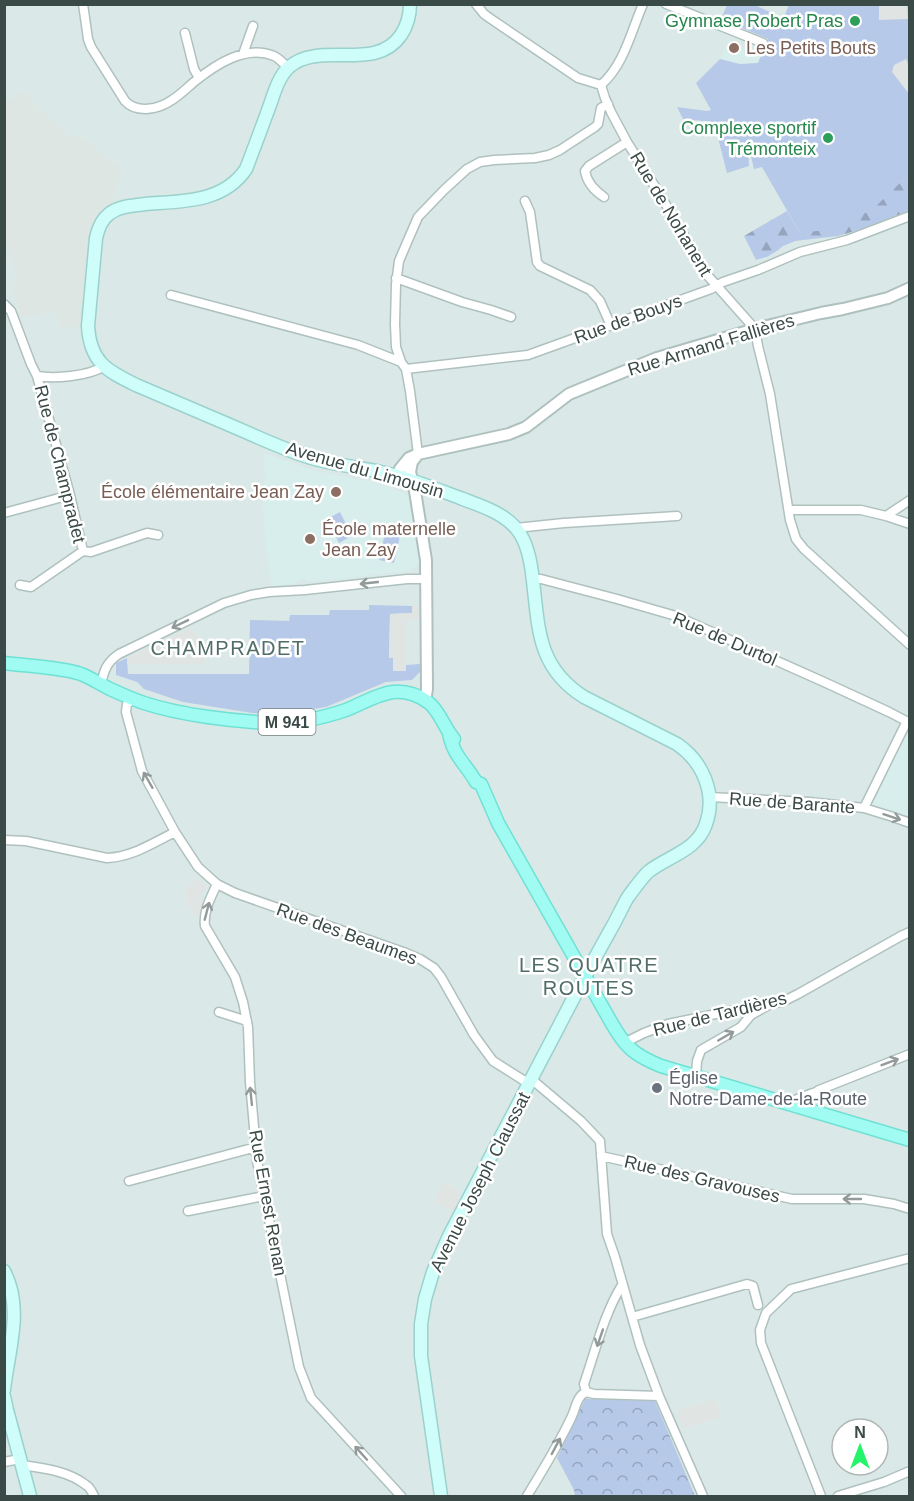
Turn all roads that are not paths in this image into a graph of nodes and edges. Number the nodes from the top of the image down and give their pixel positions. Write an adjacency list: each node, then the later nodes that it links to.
1 (83, 4): 12 (street)
2 (410, 4): 11 (main road)
3 (476, 4): 13 (street)
4 (643, 4): 13 (street)
5 (666, 4): 6 (street)
6 (684, 8): 9 (street)
7 (253, 26): 10 (street)
8 (184, 33): 12 (street)
9 (763, 43)
10 (243, 54): 11 (street); 12 (street)
11 (288, 68): 28 (main road)
12 (199, 78)
13 (601, 85): 14 (street, Rue de Nohanent)
14 (608, 104): 15 (street, Rue de Nohanent); 19 (street)
15 (627, 142): 16 (street); 20 (street, Rue de Nohanent)
16 (604, 197)
17 (525, 201): 25 (street)
18 (909, 216): 20 (street, Rue de Bouys)
19 (396, 278): 24 (street); 27 (street)
20 (716, 285): 25 (street, Rue de Bouys); 26 (street, Rue de Nohanent)
21 (909, 288): 26 (street, Rue Armand Fallières)
22 (171, 295): 27 (street, Rue de Bouys)
23 (4, 304): 29 (street, Rue de Champradet)
24 (511, 317)
25 (611, 326): 27 (street, Rue de Bouys)
26 (755, 329): 30 (street, Rue Armand Fallières); 35 (street, Rue de Nohanent)
27 (403, 365): 30 (street)
28 (103, 367): 29 (street); 31 (main road, Avenue du Limousin)
29 (38, 376): 33 (street, Rue de Champradet)
30 (418, 454): 31 (street); 32 (street)
31 (398, 476): 32 (main road, Avenue du Limousin)
32 (412, 480): 40 (main road, Avenue du Limousin); 43 (street)
33 (70, 495): 36 (street); 42 (street, Rue de Champradet)
34 (909, 500): 38 (street)
35 (789, 510): 38 (street); 46 (street, Rue de Nohanent)
36 (4, 513)
37 (677, 516): 40 (street)
38 (886, 516): 39 (street)
39 (909, 524)
40 (516, 528): 44 (main road, Avenue du Limousin)
41 (158, 535): 42 (street)
42 (83, 551): 45 (street, Rue de Champradet)
43 (427, 579): 48 (street); 49 (street, one-way to 49)
44 (533, 579): 54 (street, Rue de Durtol); 55 (main road, Avenue du Limousin)
45 (20, 585)
46 (909, 645)
47 (4, 663): 49 (main road, M 941)
48 (427, 673): 50 (street); 52 (street)
49 (102, 681): 51 (main road, M 941); 53 (main road, M 941)
50 (412, 694): 52 (main road); 53 (main road, M 941)
51 (134, 699): 53 (main road, M 941); 58 (street, Rue des Beaumes, one-way to 51)
52 (425, 701): 62 (main road)
53 (164, 707)
54 (908, 722): 56 (street)
55 (709, 797): 56 (street, Rue de Barante); 62 (main road, Avenue du Limousin)
56 (864, 808): 57 (street, Rue de Barante, one-way to 57)
57 (909, 823)
58 (175, 832): 59 (street); 60 (street, Rue des Beaumes)
59 (4, 840)
60 (217, 884): 65 (street, Rue Ernest Renan, one-way to 60); 69 (street, Rue des Beaumes)
61 (909, 932): 63 (street, Rue de Tardières)
62 (585, 977): 66 (main road); 69 (main road, Avenue Joseph Claussat)
63 (770, 1004): 66 (street, Rue de Tardières); 68 (street, one-way to 63)
64 (219, 1012): 65 (street)
65 (247, 1021): 74 (street, Rue Ernest Renan, one-way to 65)
66 (624, 1043): 68 (main road)
67 (909, 1054): 70 (street, one-way to 67)
68 (696, 1076): 71 (main road)
69 (531, 1081): 75 (street, Rue des Gravouses); 95 (main road, Avenue Joseph Claussat)
70 (814, 1093): 71 (street); 72 (street)
71 (787, 1103): 72 (main road)
72 (810, 1110): 73 (main road)
73 (909, 1140)
74 (256, 1147): 76 (street); 77 (street, Rue Ernest Renan)
75 (601, 1156): 78 (street, Rue des Gravouses, one-way to 75); 82 (street)
76 (129, 1181)
77 (264, 1196): 79 (street); 94 (street, Rue Ernest Renan, one-way to 77)
78 (909, 1209)
79 (188, 1211)
80 (909, 1258): 98 (street)
81 (4, 1271): 85 (main road)
82 (622, 1285): 84 (street); 86 (street, one-way to 86)
83 (758, 1305): 84 (street)
84 (632, 1317): 88 (street)
85 (4, 1390)
86 (586, 1392): 88 (street); 96 (street, one-way to 86)
87 (4, 1396): 90 (main road)
88 (659, 1396): 97 (street)
89 (4, 1462): 90 (street)
90 (20, 1462): 92 (main road); 93 (street)
91 (909, 1471): 99 (street)
92 (30, 1497)
93 (94, 1497)
94 (401, 1497)
95 (441, 1497)
96 (527, 1497)
97 (703, 1497)
98 (822, 1497)
99 (838, 1497)

